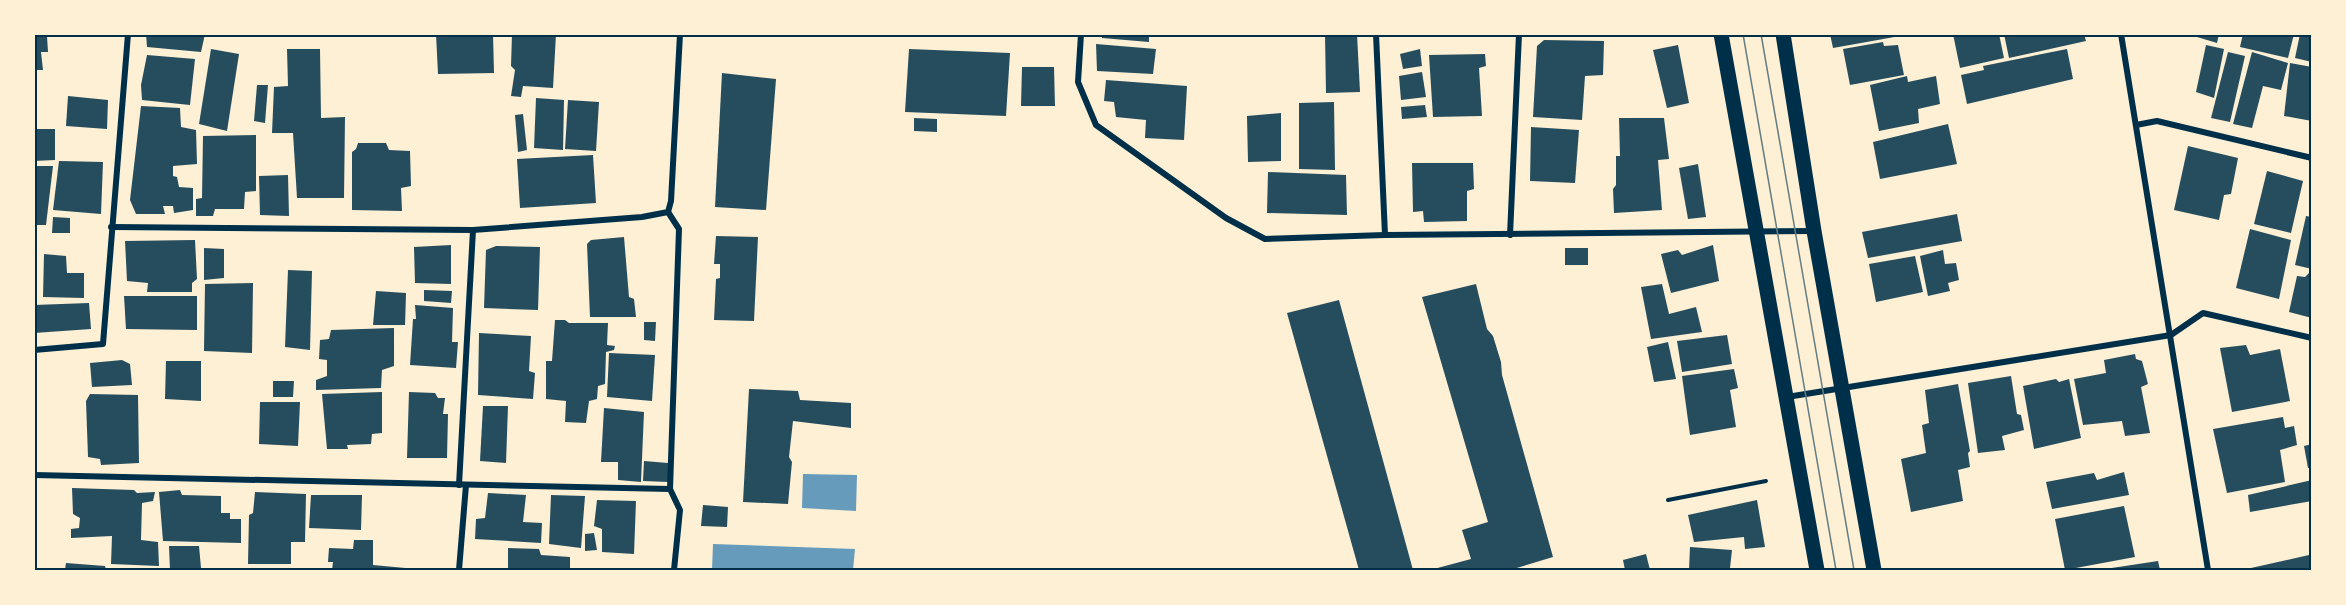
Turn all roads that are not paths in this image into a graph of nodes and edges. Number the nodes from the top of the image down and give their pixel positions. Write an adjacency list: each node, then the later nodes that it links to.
1 (128, 34): 12 (street)
2 (680, 34): 11 (street)
3 (1081, 34): 16 (street)
4 (1376, 34): 16 (street)
5 (1519, 34): 17 (street)
6 (1721, 34): 15 (main road)
7 (1783, 34): 14 (main road)
8 (2121, 34): 9 (street)
9 (2136, 125): 10 (street); 18 (street)
10 (2312, 158)
11 (668, 212): 13 (street); 25 (street)
12 (111, 226): 13 (street); 20 (street)
13 (473, 230): 24 (street)
14 (1814, 231): 15 (street); 21 (main road)
15 (1758, 232): 17 (street); 22 (main road)
16 (1385, 235): 17 (street)
17 (1510, 235)
18 (2171, 335): 19 (street); 21 (street); 30 (street)
19 (2312, 338)
20 (34, 350)
21 (1842, 388): 22 (street); 29 (main road)
22 (1786, 397): 28 (main road)
23 (34, 475): 24 (street)
24 (462, 485): 25 (street); 26 (street)
25 (670, 489): 27 (street)
26 (459, 570)
27 (674, 570)
28 (1817, 570)
29 (1875, 570)
30 (2208, 570)

